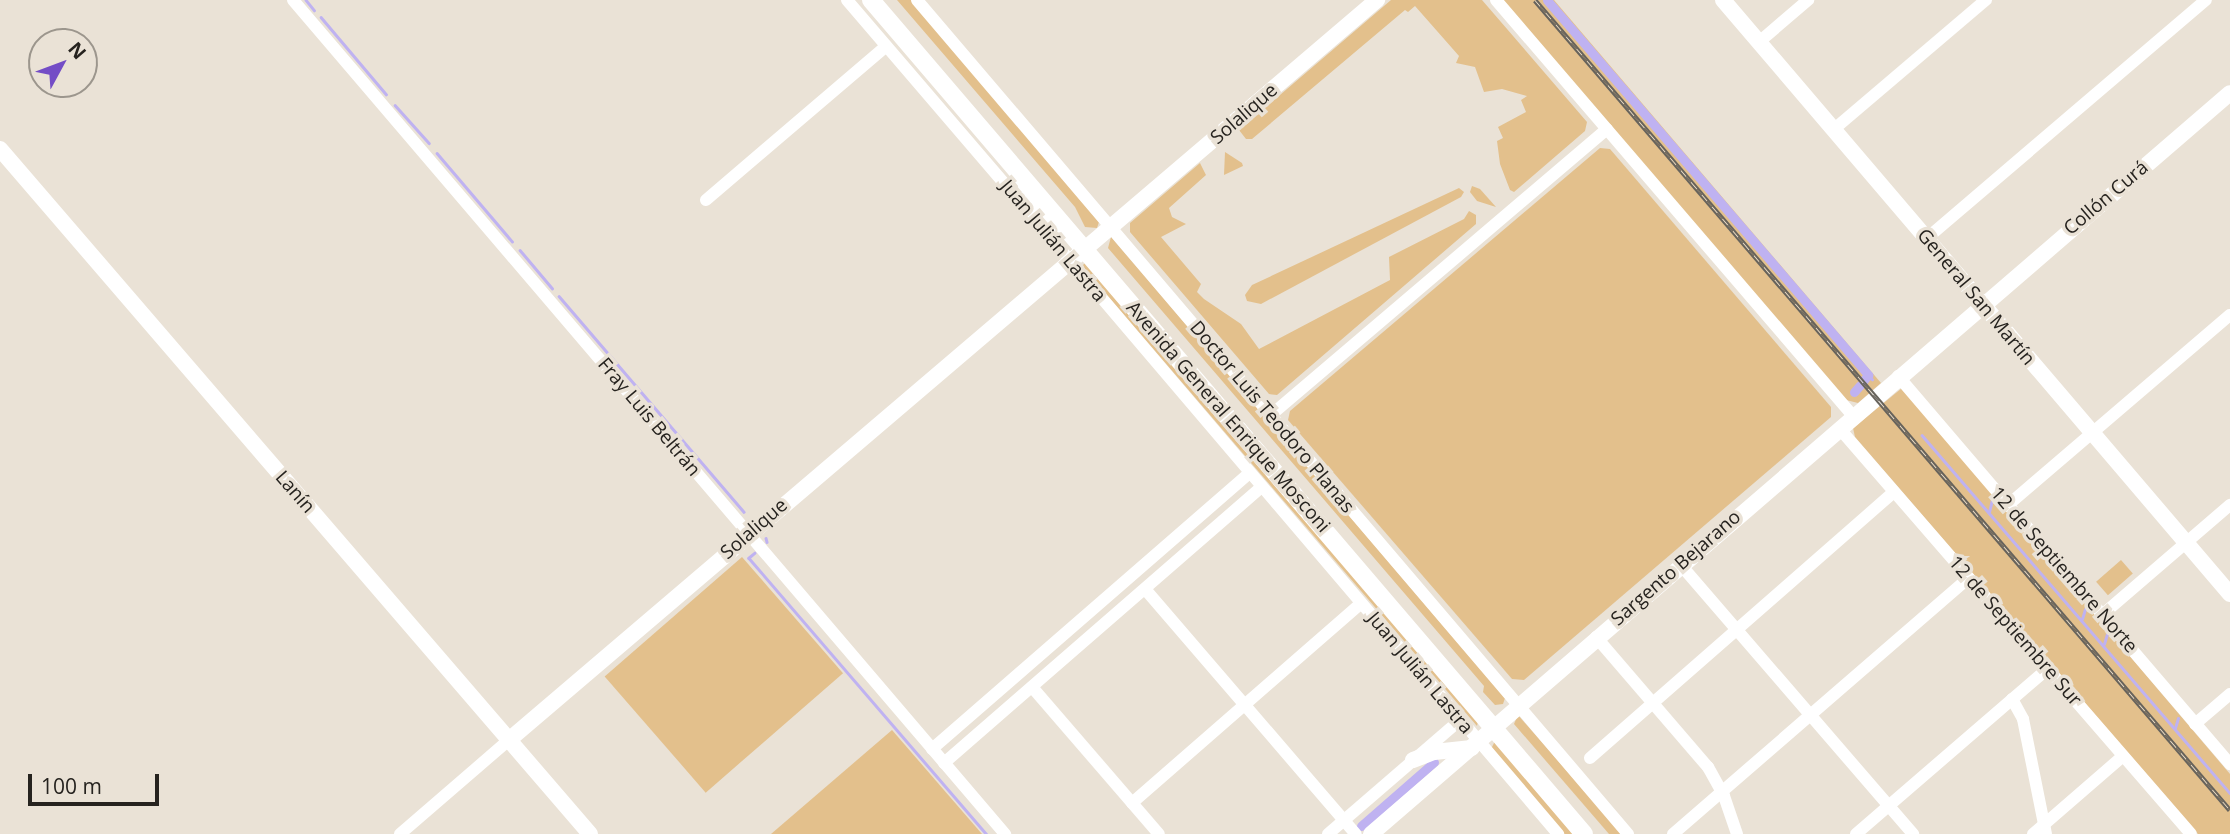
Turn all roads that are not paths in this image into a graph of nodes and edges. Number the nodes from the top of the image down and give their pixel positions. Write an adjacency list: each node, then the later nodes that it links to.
1 (293, 0): 38 (street, Fray Luis Beltrán)
2 (847, 0): 14 (street, Juan Julián Lastra)
3 (871, 0): 18 (highway, Avenida General Enrique Mosconi)
4 (885, 0): 24 (highway, Avenida General Enrique Mosconi)
5 (917, 0): 21 (street, Doctor Luis Teodoro Planas)
6 (1364, 0): 21 (main road, Solalique)
7 (1377, 0): 21 (main road, Solalique)
8 (1496, 0): 16 (street)
9 (1723, 0): 13 (main road, General San Martín)
10 (1808, 0): 13 (street)
11 (1986, 0): 17 (street)
12 (2206, 0): 23 (street)
13 (1759, 42): 17 (main road, General San Martín)
14 (886, 46): 20 (street); 22 (street, Juan Julián Lastra)
15 (2230, 93): 26 (main road, Collón Curá)
16 (1607, 129): 29 (street); 30 (street)
17 (1833, 130): 23 (main road, General San Martín)
18 (998, 148): 22 (highway); 24 (highway, Avenida General Enrique Mosconi)
19 (0, 149): 59 (main road, Lanín)
20 (706, 200)
21 (1108, 225): 24 (main road, Solalique); 29 (street, Doctor Luis Teodoro Planas)
22 (1048, 235): 25 (street, Juan Julián Lastra)
23 (1926, 239): 26 (main road, General San Martín)
24 (1086, 244): 25 (main road, Solalique); 57 (highway, Avenida General Enrique Mosconi)
25 (1069, 259): 33 (street, Juan Julián Lastra); 38 (main road, Solalique)
26 (1982, 304): 28 (main road, Sargento Bejarano); 32 (main road, General San Martín)
27 (2230, 315): 32 (street)
28 (1898, 376): 30 (main road, Sargento Bejarano); 36 (street, 12 de Septiembre Norte)
29 (1271, 415): 53 (street, Doctor Luis Teodoro Planas)
30 (1853, 416): 31 (main road, Sargento Bejarano)
31 (1839, 428): 35 (street, 12 de Septiembre Sur); 40 (main road, Sargento Bejarano)
32 (2092, 433): 36 (street); 39 (main road, General San Martín)
33 (1250, 473): 34 (street, Juan Julián Lastra); 61 (street)
34 (1262, 487): 42 (street); 44 (street, Juan Julián Lastra)
35 (1895, 492): 41 (street, 12 de Septiembre Sur); 46 (street)
36 (2008, 505): 45 (street, 12 de Septiembre Norte)
37 (2230, 505): 39 (street)
38 (749, 534): 59 (main road, Solalique); 61 (street, Fray Luis Beltrán)
39 (2186, 543): 43 (main road, General San Martín); 45 (street)
40 (1680, 564): 46 (street); 47 (main road, Sargento Bejarano)
41 (1969, 578): 48 (street, 12 de Septiembre Sur); 55 (street)
42 (1144, 589): 49 (street); 54 (street)
43 (2230, 594)
44 (1361, 603): 54 (street); 56 (street, Juan Julián Lastra)
45 (2102, 615): 58 (street, 12 de Septiembre Norte)
46 (1736, 630): 52 (street); 55 (street)
47 (1596, 636): 52 (street); 53 (main road, Sargento Bejarano)
48 (2047, 668): 51 (street); 62 (street, 12 de Septiembre Sur)
49 (1032, 687): 65 (street); 68 (street)
50 (2230, 694): 58 (street)
51 (2012, 699): 69 (street); 71 (street)
52 (1653, 702): 63 (street); 67 (street)
53 (1517, 704): 57 (main road, Sargento Bejarano); 82 (street, Doctor Luis Teodoro Planas)
54 (1245, 705): 68 (street); 70 (street)
55 (1810, 715): 67 (street); 69 (street)
56 (1460, 720): 60 (street, Juan Julián Lastra); 64 (street)
57 (1497, 724): 60 (main road, Sargento Bejarano); 80 (highway, Avenida General Enrique Mosconi); 81 (highway, Avenida General Enrique Mosconi)
58 (2195, 724): 66 (street, 12 de Septiembre Norte)
59 (509, 740): 72 (street, Solalique); 73 (main road, Lanín)
60 (1475, 745): 64 (main road); 78 (main road, Sargento Bejarano); 79 (street, Juan Julián Lastra)
61 (932, 749): 65 (street, Fray Luis Beltrán)
62 (2123, 756): 71 (street); 88 (street, 12 de Septiembre Sur)
63 (1590, 758)
64 (1413, 760): 70 (street)
65 (944, 763): 74 (street, Fray Luis Beltrán)
66 (2230, 764)
67 (1722, 792): 83 (street); 84 (street)
68 (1132, 803): 75 (street)
69 (1888, 806): 85 (street); 86 (street)
70 (1344, 820): 76 (street); 77 (street)
71 (2045, 829): 87 (street)
72 (400, 834)
73 (590, 834)
74 (1005, 834)
75 (1159, 834)
76 (1328, 834)
77 (1356, 834)
78 (1371, 834)
79 (1558, 834)
80 (1584, 834)
81 (1598, 834)
82 (1628, 834)
83 (1674, 834)
84 (1737, 834)
85 (1856, 834)
86 (1913, 834)
87 (2033, 834)
88 (2190, 834)

